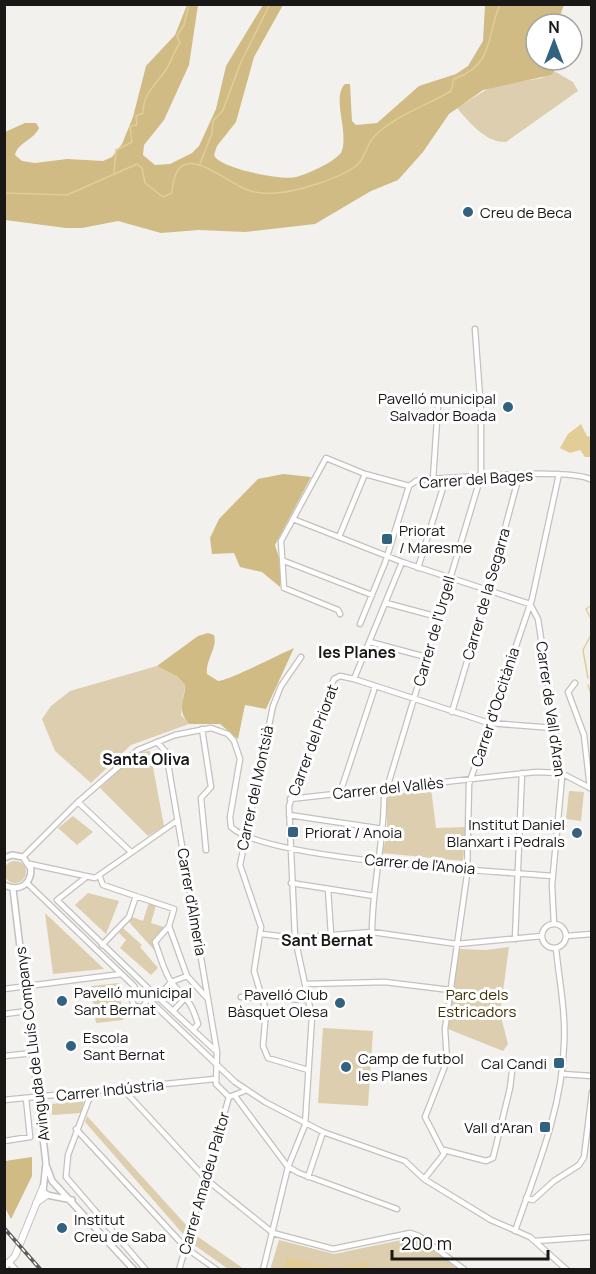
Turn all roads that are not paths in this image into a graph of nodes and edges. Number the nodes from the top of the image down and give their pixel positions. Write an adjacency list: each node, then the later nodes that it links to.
1 (475, 329): 5 (street, Carrer de l'Urgell)
2 (438, 406): 8 (street)
3 (365, 474): 10 (street, Carrer del Bages); 11 (street, Carrer del Bages); 12 (street)
4 (560, 474): 6 (street, Carrer del Bages); 9 (street, Carrer del Bages); 21 (street, Carrer d'Occitània)
5 (481, 476): 6 (street, Carrer del Bages); 7 (street, Carrer del Bages); 17 (street, Carrer de l'Urgell)
6 (519, 476): 18 (street, Carrer de la Segarra)
7 (446, 478): 8 (street, Carrer del Bages); 16 (street)
8 (433, 479): 10 (street, Carrer del Bages)
9 (591, 480)
10 (409, 486): 13 (street)
11 (293, 519): 12 (street); 14 (street)
12 (339, 537): 13 (street)
13 (387, 556): 15 (street); 19 (street)
14 (284, 561): 19 (street); 22 (street)
15 (402, 562): 16 (street); 20 (street, Carrer del Priorat)
16 (418, 568): 17 (street)
17 (450, 578): 18 (street); 23 (street, Carrer de l'Urgell)
18 (488, 591): 21 (street); 32 (street, Carrer de la Segarra)
19 (372, 595): 24 (street)
20 (386, 603): 23 (street); 25 (street, Carrer del Priorat)
21 (530, 604): 33 (street, Carrer d'Occitània); 34 (street, Carrer de Vall d'Aran)
22 (340, 614)
23 (438, 617): 27 (street, Carrer de l'Urgell)
24 (360, 624)
25 (370, 642): 27 (street); 28 (street, Carrer del Priorat)
26 (300, 657): 48 (street, Carrer del Montsià)
27 (426, 657): 31 (street, Carrer de l'Urgell)
28 (354, 679): 30 (street); 43 (street, Carrer del Priorat)
29 (575, 683): 41 (street)
30 (375, 687): 31 (street); 42 (street)
31 (414, 700): 32 (street); 40 (street, Carrer de l'Urgell)
32 (452, 712): 33 (street)
33 (489, 723): 34 (street); 39 (street, Carrer d'Occitània)
34 (554, 728): 37 (street, Carrer de Vall d'Aran)
35 (202, 729): 36 (street); 48 (street); 50 (street)
36 (157, 742): 44 (street); 46 (street, Carrer d'Almeria)
37 (561, 772): 38 (street, Carrer del Vallès); 41 (street); 59 (street, Carrer de Vall d'Aran)
38 (522, 773): 39 (street, Carrer del Vallès); 57 (street)
39 (471, 778): 40 (street, Carrer del Vallès); 56 (street, Carrer d'Occitània)
40 (386, 788): 42 (street, Carrer del Vallès); 47 (street, Carrer de l'Urgell)
41 (591, 789)
42 (340, 793): 43 (street, Carrer del Vallès)
43 (291, 799): 45 (street, Carrer del Priorat)
44 (78, 802): 51 (street); 52 (street)
45 (289, 815): 47 (street); 49 (street, Carrer del Priorat)
46 (178, 820): 51 (street); 95 (street, Carrer d'Almeria)
47 (383, 829): 54 (street, Carrer de l'Urgell)
48 (245, 837): 49 (street, Carrer de l'Anoia); 71 (street, Carrer del Montsià)
49 (289, 847): 54 (street, Carrer de l'Anoia); 62 (street, Carrer del Priorat)
50 (206, 850)
51 (130, 851): 58 (street)
52 (23, 857): 53 (street); 55 (street)
53 (4, 858)
54 (378, 862): 56 (street, Carrer de l'Anoia); 67 (street, Carrer de l'Urgell)
55 (30, 864): 60 (street); 61 (street)
56 (467, 869): 57 (street, Carrer de l'Anoia); 78 (street, Carrer d'Occitània)
57 (519, 873): 59 (street, Carrer de l'Anoia); 77 (street)
58 (99, 875): 60 (street); 66 (street)
59 (552, 876): 68 (street, Carrer de Vall d'Aran)
60 (85, 878): 79 (street)
61 (27, 883): 64 (street); 81 (street)
62 (291, 883): 65 (street); 76 (street, Carrer del Priorat)
63 (4, 885): 64 (street)
64 (13, 888): 85 (street, Avinguda de Lluís Companys)
65 (328, 889): 67 (street); 72 (street)
66 (136, 896): 69 (street); 79 (street)
67 (375, 896): 70 (street, Carrer de l'Urgell)
68 (554, 924): 74 (street); 75 (street)
69 (169, 926): 82 (street); 83 (street)
70 (372, 932): 72 (street); 78 (street)
71 (262, 933): 76 (street); 94 (street, Carrer del Montsià)
72 (331, 934): 76 (street)
73 (591, 934): 75 (street)
74 (542, 936): 77 (street); 80 (street)
75 (566, 936): 80 (street)
76 (295, 938): 84 (street, Carrer del Priorat)
77 (515, 939): 78 (street)
78 (457, 944): 88 (street, Carrer d'Occitània)
79 (102, 945): 87 (street)
80 (556, 948): 110 (street)
81 (122, 974): 85 (street); 89 (street)
82 (187, 976): 83 (street); 95 (street)
83 (171, 982): 91 (street); 93 (street)
84 (306, 984): 88 (street); 97 (street, Carrer del Priorat)
85 (25, 986): 86 (street); 99 (street, Avinguda de Lluís Companys)
86 (4, 989)
87 (149, 989): 90 (street); 93 (street)
88 (450, 990): 125 (street, Carrer d'Occitània)
89 (137, 993): 90 (street); 98 (street)
90 (144, 994): 96 (street)
91 (186, 996): 100 (street); 103 (street)
92 (241, 997): 94 (street)
93 (158, 998): 100 (street)
94 (263, 998): 97 (street); 109 (street, Carrer del Montsià)
95 (208, 999): 104 (street, Carrer d'Almeria)
96 (147, 1000): 98 (street); 101 (street)
97 (309, 1000): 109 (street, Carrer del Priorat)
98 (145, 1006): 101 (street)
99 (28, 1011): 102 (street); 105 (street, Avinguda de Lluís Companys)
100 (173, 1011): 103 (street)
101 (162, 1012): 108 (street)
102 (4, 1014)
103 (193, 1030): 104 (street)
104 (217, 1052): 108 (street, Carrer d'Almeria)
105 (33, 1053): 106 (street); 117 (street, Avinguda de Lluís Companys)
106 (4, 1056)
107 (513, 1063): 125 (street)
108 (217, 1065): 112 (street, Carrer d'Almeria); 114 (street)
109 (308, 1070): 121 (street, Carrer del Priorat)
110 (562, 1074): 111 (street); 135 (street)
111 (591, 1076)
112 (215, 1079): 113 (street, Carrer Indústria); 118 (street)
113 (123, 1089): 115 (street, Carrer Indústria); 130 (street)
114 (247, 1090): 118 (street); 121 (street)
115 (92, 1091): 117 (street, Carrer Indústria); 122 (street)
116 (591, 1092): 135 (street)
117 (38, 1096): 119 (street, Carrer Indústria); 126 (street, Avinguda de Lluís Companys)
118 (232, 1096): 127 (street); 130 (street, Carrer Amadeu Paltor)
119 (26, 1098): 120 (street, Carrer Indústria); 124 (street)
120 (4, 1100)
121 (305, 1125): 123 (street); 127 (street, Carrer del Priorat)
122 (76, 1129): 143 (street); 147 (street)
123 (323, 1132): 128 (street); 129 (street)
124 (4, 1141)
125 (444, 1150): 129 (street)
126 (46, 1163): 131 (street); 132 (street)
127 (288, 1167): 128 (street); 140 (street, Carrer del Priorat)
128 (308, 1177): 138 (street)
129 (424, 1179): 139 (street)
130 (207, 1180): 140 (street); 143 (street, Carrer Amadeu Paltor)
131 (52, 1181): 132 (street); 133 (street)
132 (44, 1185): 134 (street); 137 (main road)
133 (57, 1187): 134 (street); 136 (street)
134 (50, 1195): 136 (street); 137 (main road)
135 (526, 1198): 139 (street)
136 (72, 1200): 146 (street)
137 (34, 1206): 144 (main road)
138 (397, 1209)
139 (515, 1231): 142 (street)
140 (273, 1233): 150 (street, Carrer del Priorat); 151 (street)
141 (591, 1237): 142 (street)
142 (535, 1241): 152 (street)
143 (186, 1248): 148 (street, Carrer Amadeu Paltor); 149 (street)
144 (7, 1265): 145 (street)
145 (16, 1269)
146 (134, 1269)
147 (146, 1269)
148 (179, 1269)
149 (217, 1269)
150 (263, 1269)
151 (465, 1269)
152 (567, 1269)

